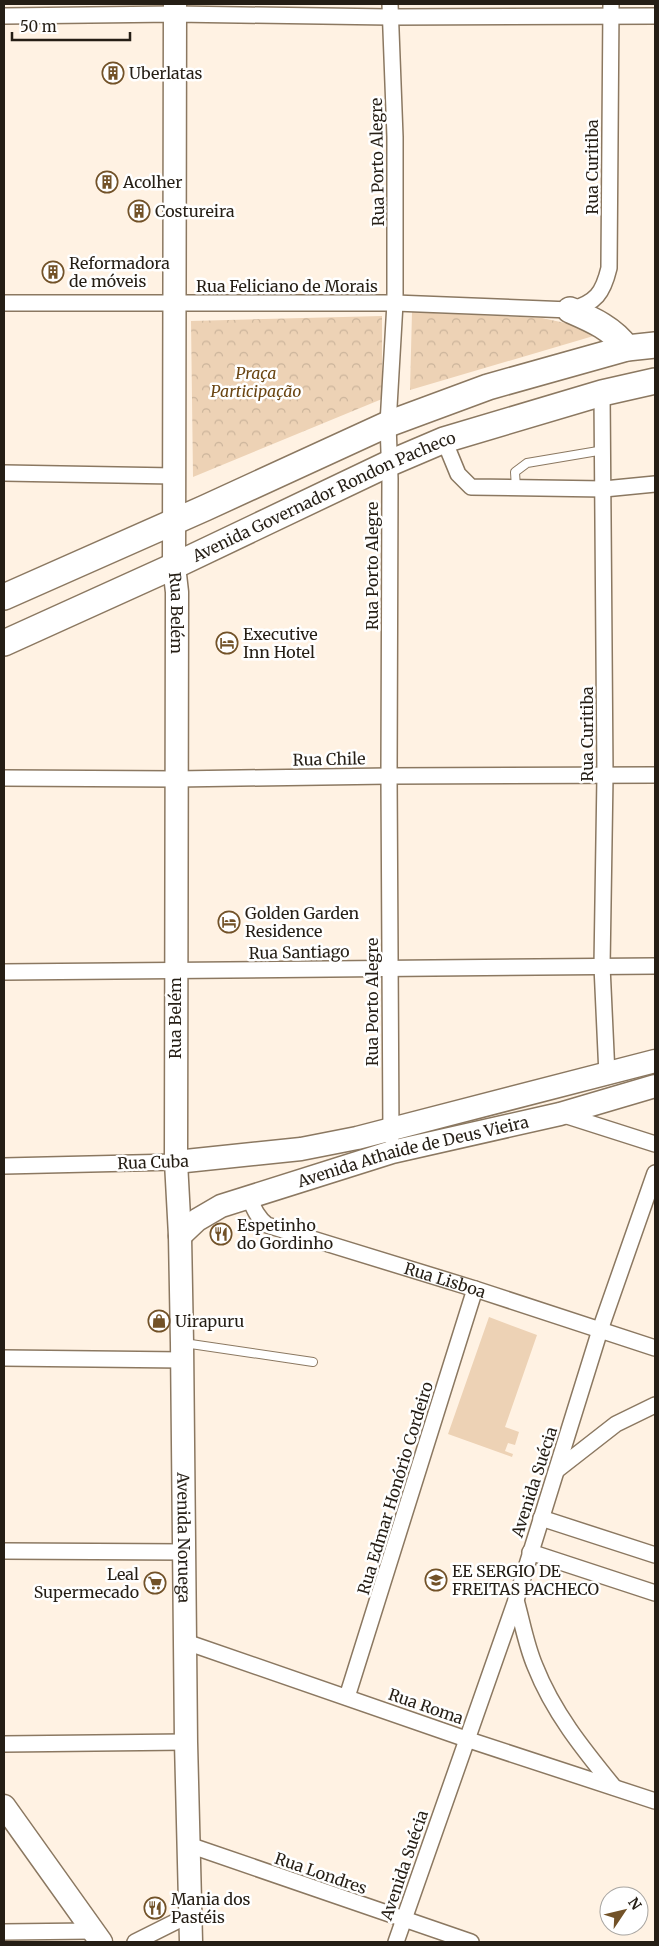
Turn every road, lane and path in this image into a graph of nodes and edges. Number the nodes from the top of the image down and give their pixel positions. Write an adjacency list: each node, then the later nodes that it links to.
1 (175, 9): 2 (street); 4 (street); 7 (street, Rua Belém)
2 (390, 10): 3 (street); 8 (street, Rua Porto Alegre)
3 (611, 10): 5 (street); 9 (street, Rua Curitiba)
4 (4, 16)
5 (655, 16)
6 (4, 303): 7 (street, Rua Feliciano de Morais)
7 (175, 303): 8 (street, Rua Feliciano de Morais); 19 (street, Rua Belém)
8 (395, 303): 9 (street, Rua Feliciano de Morais); 14 (street, Rua Porto Alegre)
9 (570, 310): 11 (main road)
10 (655, 345): 11 (main road)
11 (627, 348): 14 (main road)
12 (655, 382): 13 (main road, Avenida Governador Rondon Pacheco)
13 (602, 393): 15 (main road, Avenida Governador Rondon Pacheco); 16 (street, Rua Curitiba)
14 (388, 424): 17 (street, Rua Porto Alegre); 23 (main road)
15 (444, 440): 17 (main road, Avenida Governador Rondon Pacheco); 21 (street)
16 (604, 450): 21 (lane); 22 (street, Rua Curitiba)
17 (390, 463): 24 (main road, Avenida Governador Rondon Pacheco); 28 (street, Rua Porto Alegre)
18 (4, 473): 19 (street)
19 (174, 476): 23 (street, Rua Belém)
20 (655, 484): 22 (street)
21 (516, 488): 22 (street)
22 (604, 489): 29 (street, Rua Curitiba)
23 (174, 521): 24 (street, Rua Belém); 25 (main road)
24 (174, 566): 26 (main road, Avenida Governador Rondon Pacheco); 31 (street, Rua Belém)
25 (4, 597)
26 (4, 642)
27 (655, 775): 29 (street, Rua Chile)
28 (389, 776): 29 (street, Rua Chile); 31 (street, Rua Chile); 34 (street, Rua Porto Alegre)
29 (605, 776): 32 (street, Rua Curitiba)
30 (4, 778): 31 (street, Rua Chile)
31 (176, 780): 35 (street, Rua Belém)
32 (602, 966): 33 (street, Rua Santiago); 34 (street, Rua Santiago); 38 (street, Rua Curitiba)
33 (655, 966)
34 (390, 968): 35 (street, Rua Santiago); 41 (street, Rua Porto Alegre)
35 (175, 971): 36 (street, Rua Santiago); 45 (street, Rua Belém)
36 (4, 972)
37 (655, 1061): 38 (street, Avenida Athaide de Deus Vieira)
38 (607, 1075): 41 (street, Avenida Athaide de Deus Vieira)
39 (655, 1086): 40 (street, Avenida Athaide de Deus Vieira)
40 (560, 1114): 42 (street); 44 (street, Avenida Athaide de Deus Vieira)
41 (391, 1130): 43 (street, Avenida Athaide de Deus Vieira); 44 (street, Rua Porto Alegre)
42 (655, 1144)
43 (302, 1149): 45 (street, Rua Cuba)
44 (392, 1152): 49 (street, Avenida Athaide de Deus Vieira)
45 (176, 1162): 46 (street, Rua Cuba); 48 (street, Avenida Noruega)
46 (4, 1166)
47 (655, 1173): 53 (street, Avenida Suécia)
48 (178, 1194): 50 (street); 51 (street, Avenida Noruega)
49 (249, 1197): 50 (street, Avenida Athaide de Deus Vieira); 52 (street, Rua Lisboa)
50 (221, 1206): 51 (street, Avenida Athaide de Deus Vieira)
51 (180, 1236): 55 (street, Avenida Noruega)
52 (476, 1289): 53 (street, Rua Lisboa); 68 (street, Rua Edmar Honório Cordeiro)
53 (600, 1330): 54 (street, Rua Lisboa); 59 (street, Avenida Suécia)
54 (655, 1348)
55 (183, 1352): 56 (street); 57 (lane); 62 (street, Avenida Noruega)
56 (4, 1358)
57 (313, 1362)
58 (655, 1405): 59 (street)
59 (557, 1470): 60 (street, Avenida Suécia)
60 (541, 1518): 63 (street, Avenida Suécia); 64 (street)
61 (4, 1551): 62 (street)
62 (185, 1552): 67 (street, Avenida Noruega)
63 (530, 1552): 65 (street); 66 (street, Avenida Suécia)
64 (655, 1556)
65 (655, 1593)
66 (516, 1600): 69 (street, Avenida Suécia); 72 (street)
67 (186, 1642): 68 (street, Rua Roma); 70 (street, Avenida Noruega)
68 (347, 1697): 69 (street, Rua Roma)
69 (466, 1739): 72 (street, Rua Roma); 77 (street, Avenida Suécia)
70 (186, 1742): 71 (street); 75 (street, Avenida Noruega)
71 (4, 1744)
72 (614, 1787): 73 (street, Rua Roma)
73 (655, 1801)
74 (4, 1806): 79 (street)
75 (189, 1844): 76 (street, Avenida Noruega); 77 (street, Rua Londres)
76 (191, 1914): 80 (street); 81 (street, Avenida Noruega)
77 (402, 1920): 82 (street, Avenida Suécia); 83 (street, Rua Londres)
78 (4, 1932): 79 (street)
79 (97, 1936)
80 (135, 1942)
81 (191, 1942)
82 (396, 1942)
83 (471, 1942)

